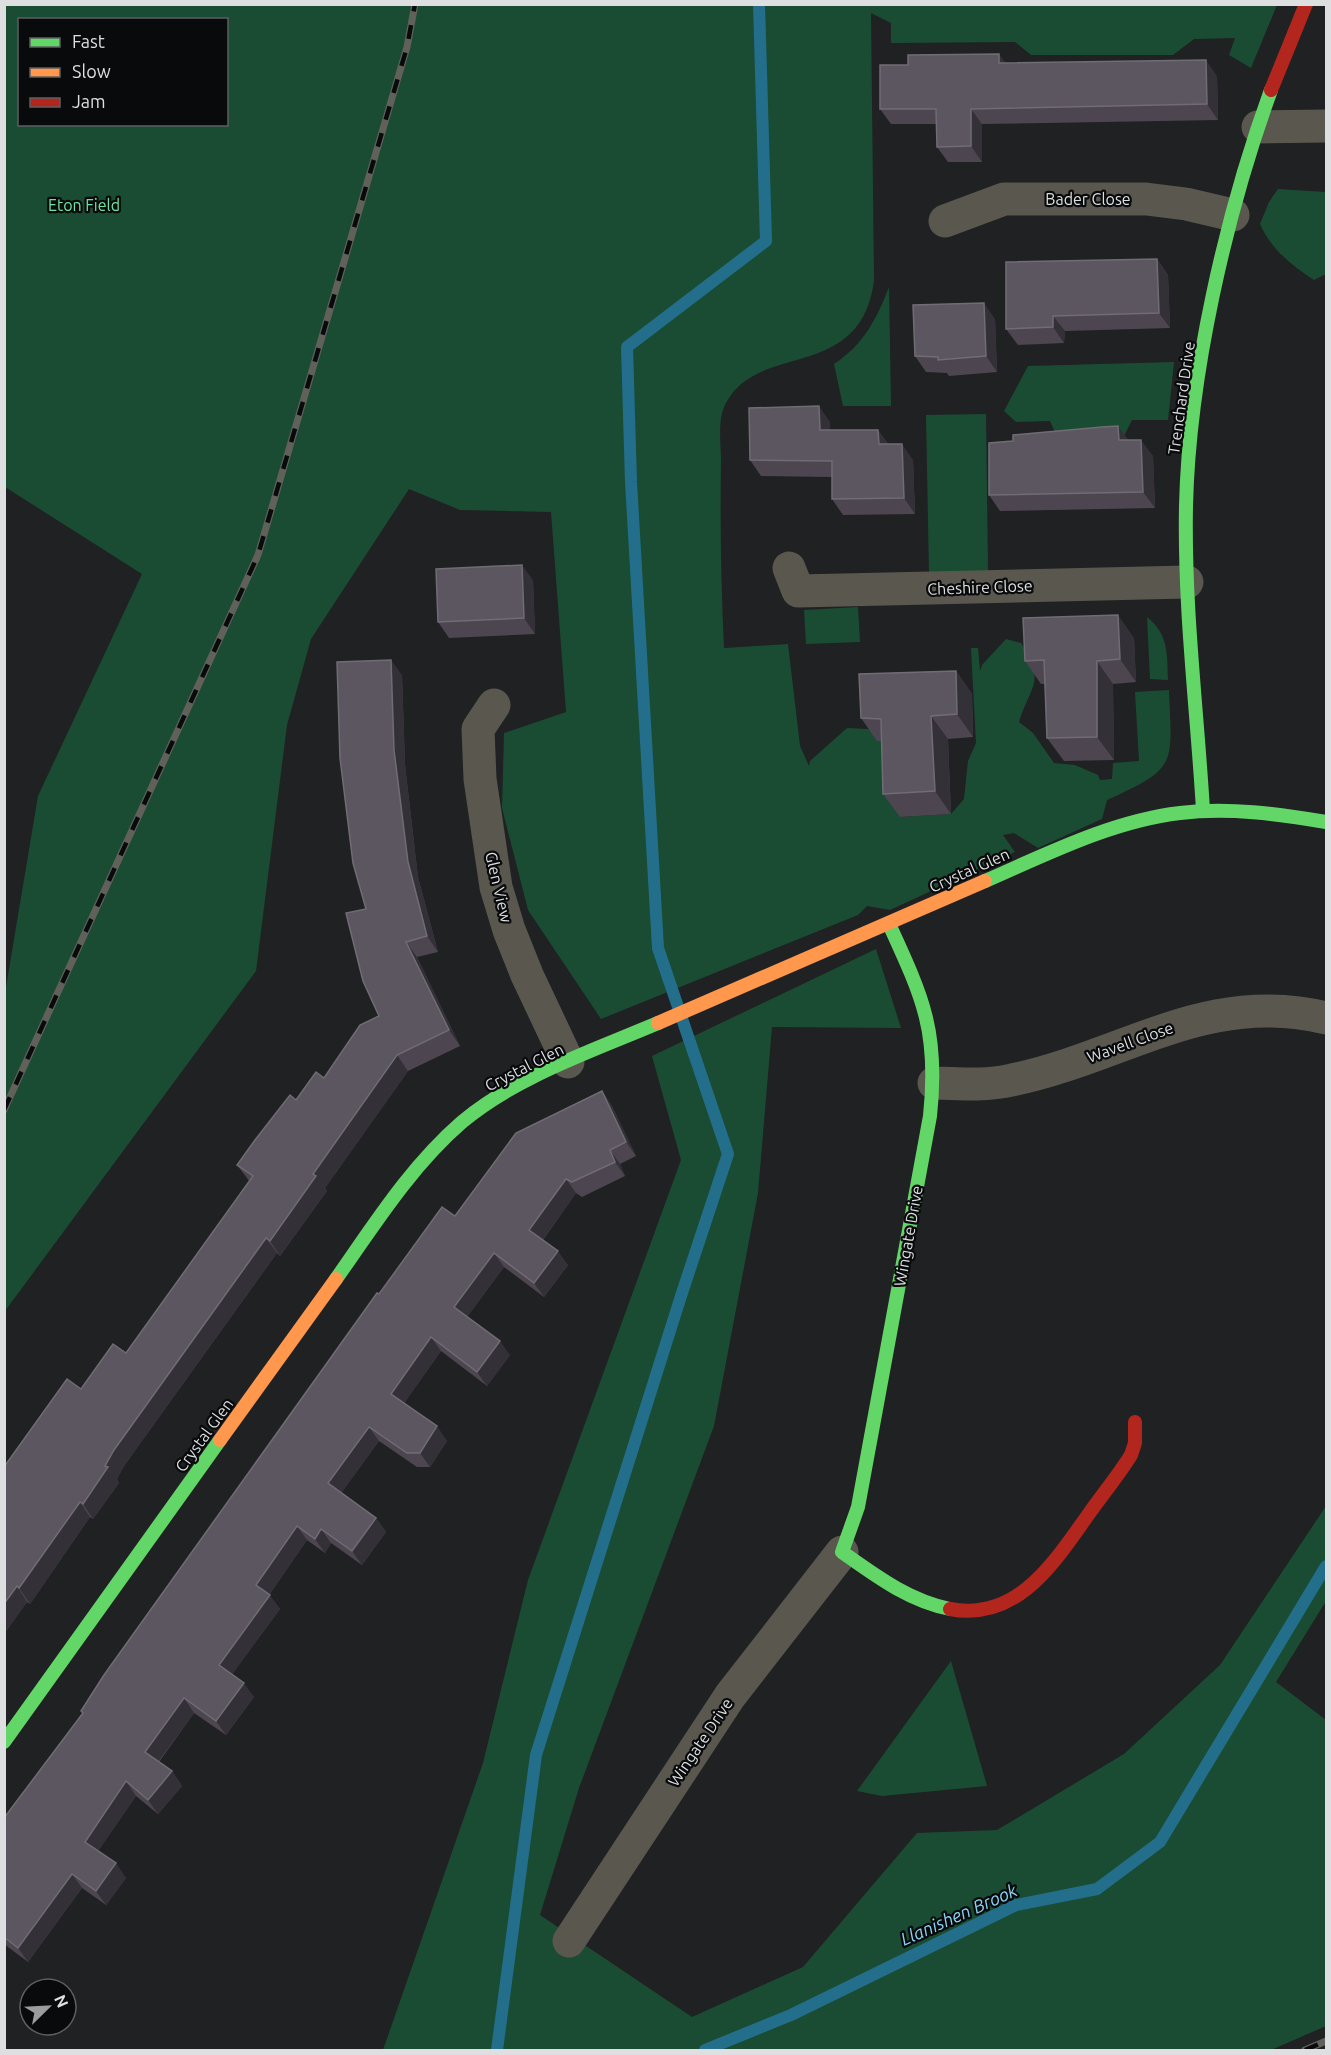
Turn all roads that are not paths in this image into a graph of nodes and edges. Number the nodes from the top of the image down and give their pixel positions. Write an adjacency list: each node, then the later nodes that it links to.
1 (1306, 4): 3 (street, Trenchard Drive)
2 (1326, 126): 3 (street)
3 (1258, 127): 4 (street, Trenchard Drive)
4 (1233, 215): 5 (street, Bader Close); 7 (street, Trenchard Drive)
5 (945, 221)
6 (789, 568): 7 (street, Cheshire Close)
7 (1188, 582): 9 (street, Trenchard Drive)
8 (494, 705): 13 (street, Glen View)
9 (1203, 810): 10 (street, Crystal Glen); 11 (street, Crystal Glen)
10 (1326, 822)
11 (889, 924): 13 (street, Crystal Glen); 14 (street, Wingate Drive)
12 (1326, 1018): 14 (street, Wavell Close)
13 (568, 1062): 17 (street, Crystal Glen)
14 (934, 1083): 16 (street, Wingate Drive)
15 (1135, 1422): 16 (street)
16 (842, 1552): 18 (street, Wingate Drive)
17 (4, 1742)
18 (569, 1941)

